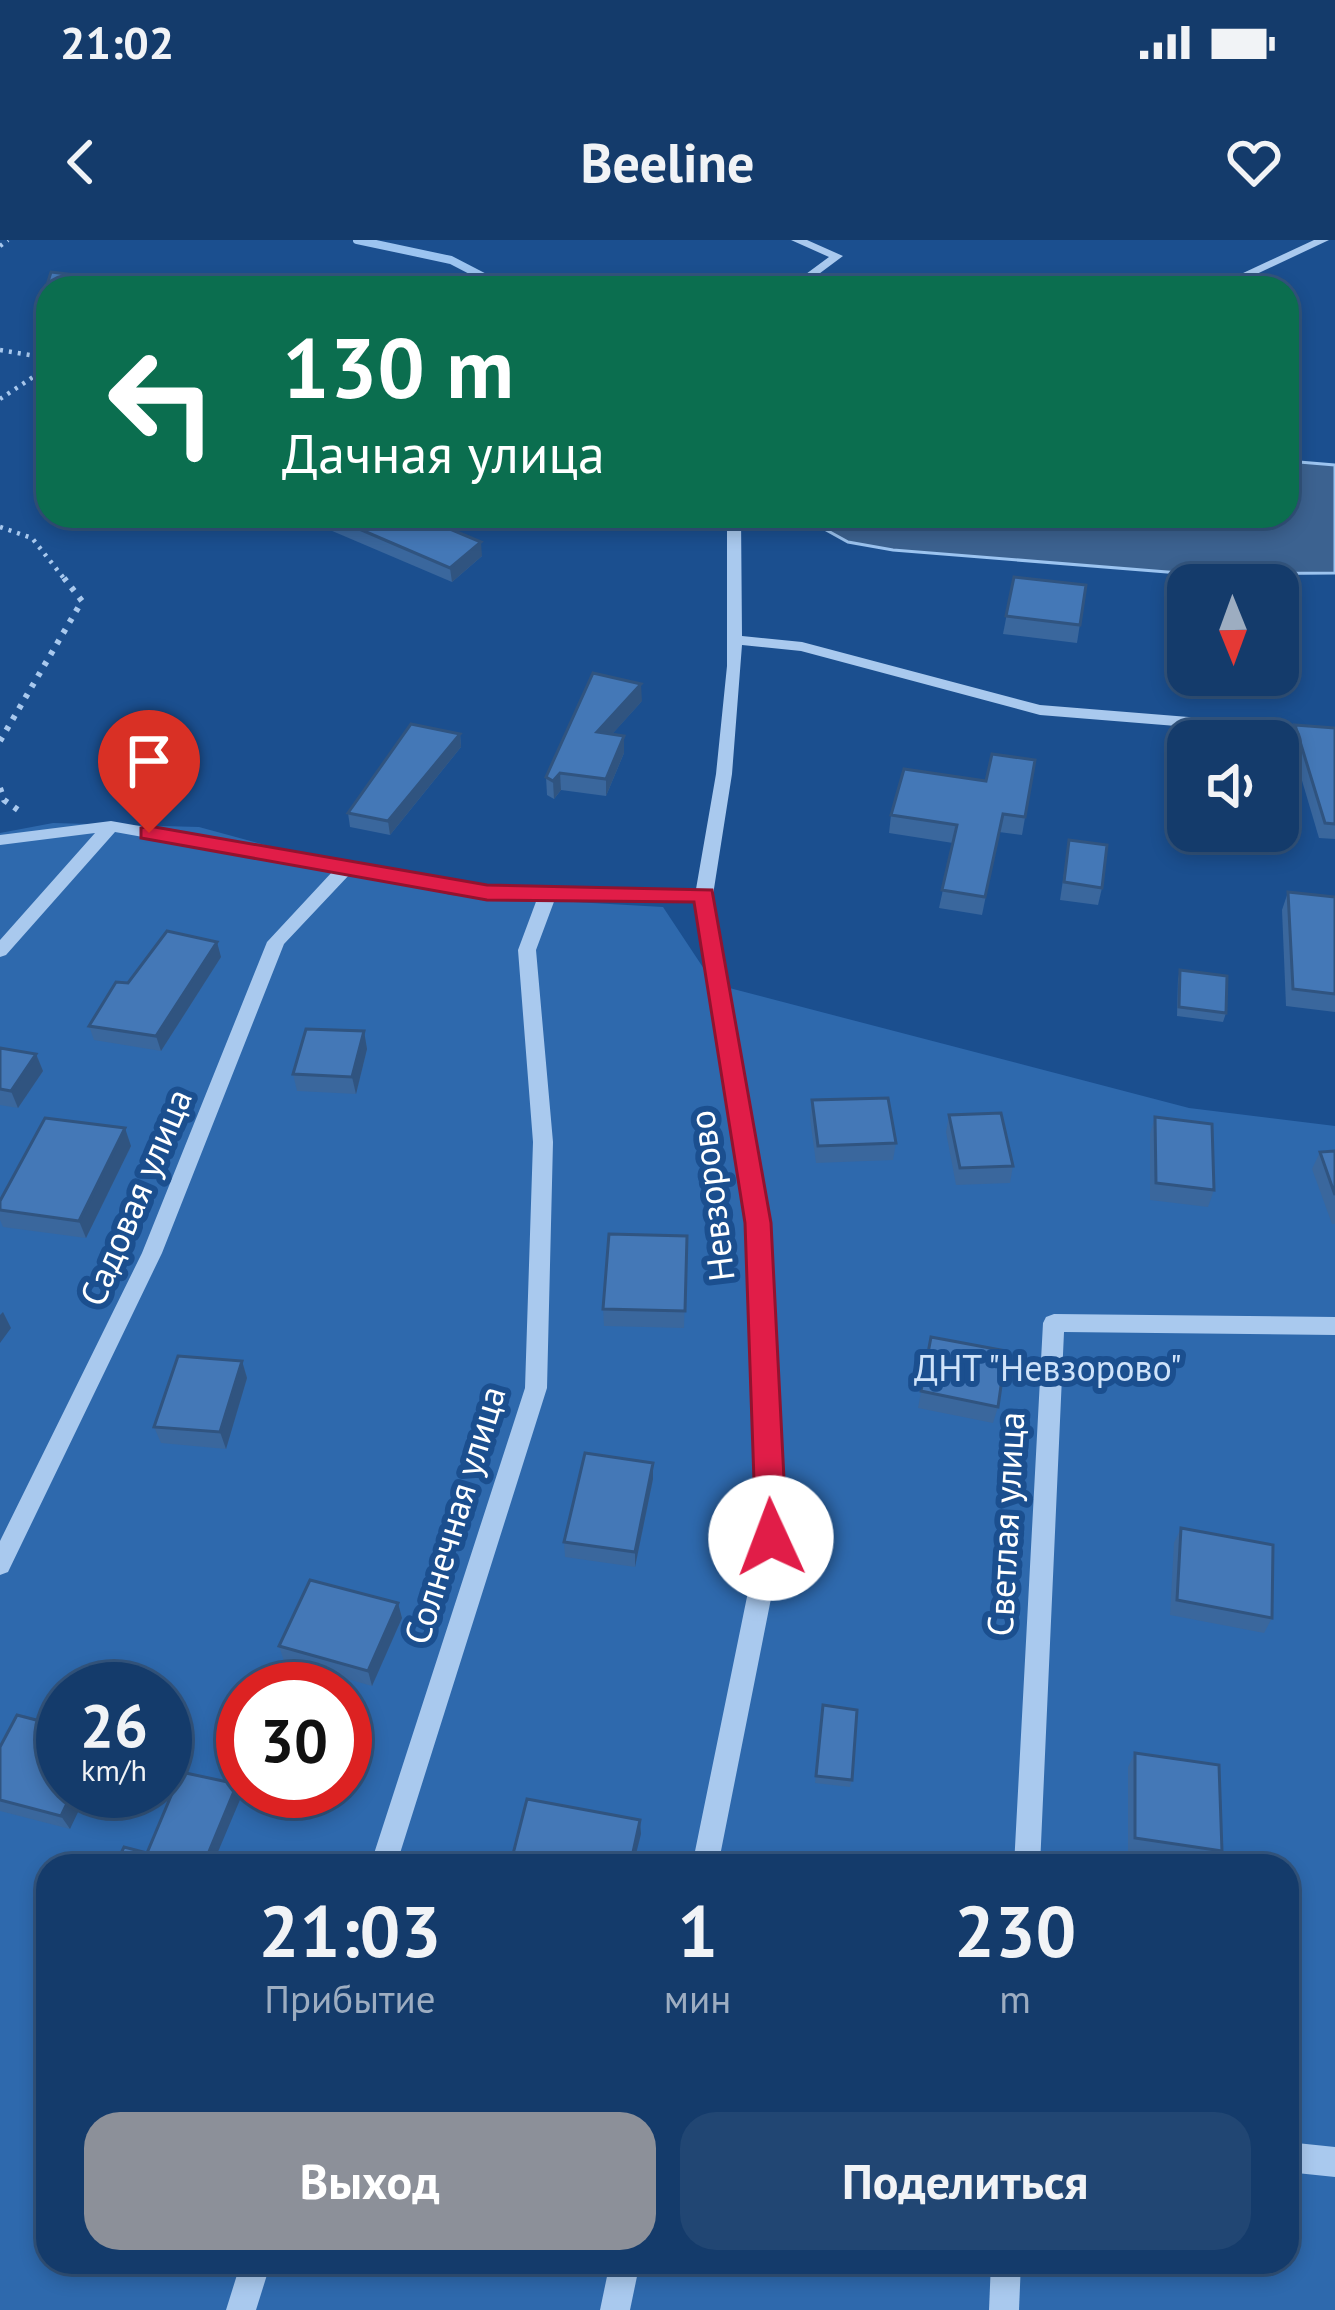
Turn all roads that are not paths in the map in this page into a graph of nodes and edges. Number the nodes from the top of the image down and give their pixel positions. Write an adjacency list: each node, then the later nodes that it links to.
1 (797, 240): 3 (street)
2 (1323, 240): 4 (street)
3 (810, 276)
4 (1243, 276)
5 (734, 528): 6 (street, Невзорово)
6 (737, 640): 7 (street); 12 (street, Невзорово)
7 (1335, 734)
8 (110, 826): 9 (street); 10 (street); 13 (street)
9 (0, 840)
10 (346, 868): 11 (street); 15 (street, Садовая улица)
11 (548, 894): 12 (street); 16 (street, Солнечная улица)
12 (704, 895): 17 (street, Невзорово)
13 (0, 951)
14 (1335, 1326): 18 (street, Светлая улица)
15 (0, 1564)
16 (387, 1854)
17 (707, 1854)
18 (1028, 1854)
19 (1299, 2158): 20 (street)
20 (1335, 2162)
21 (252, 2274): 24 (street)
22 (622, 2274): 25 (street)
23 (1006, 2274): 26 (street)
24 (241, 2310)
25 (615, 2310)
26 (1004, 2310)

